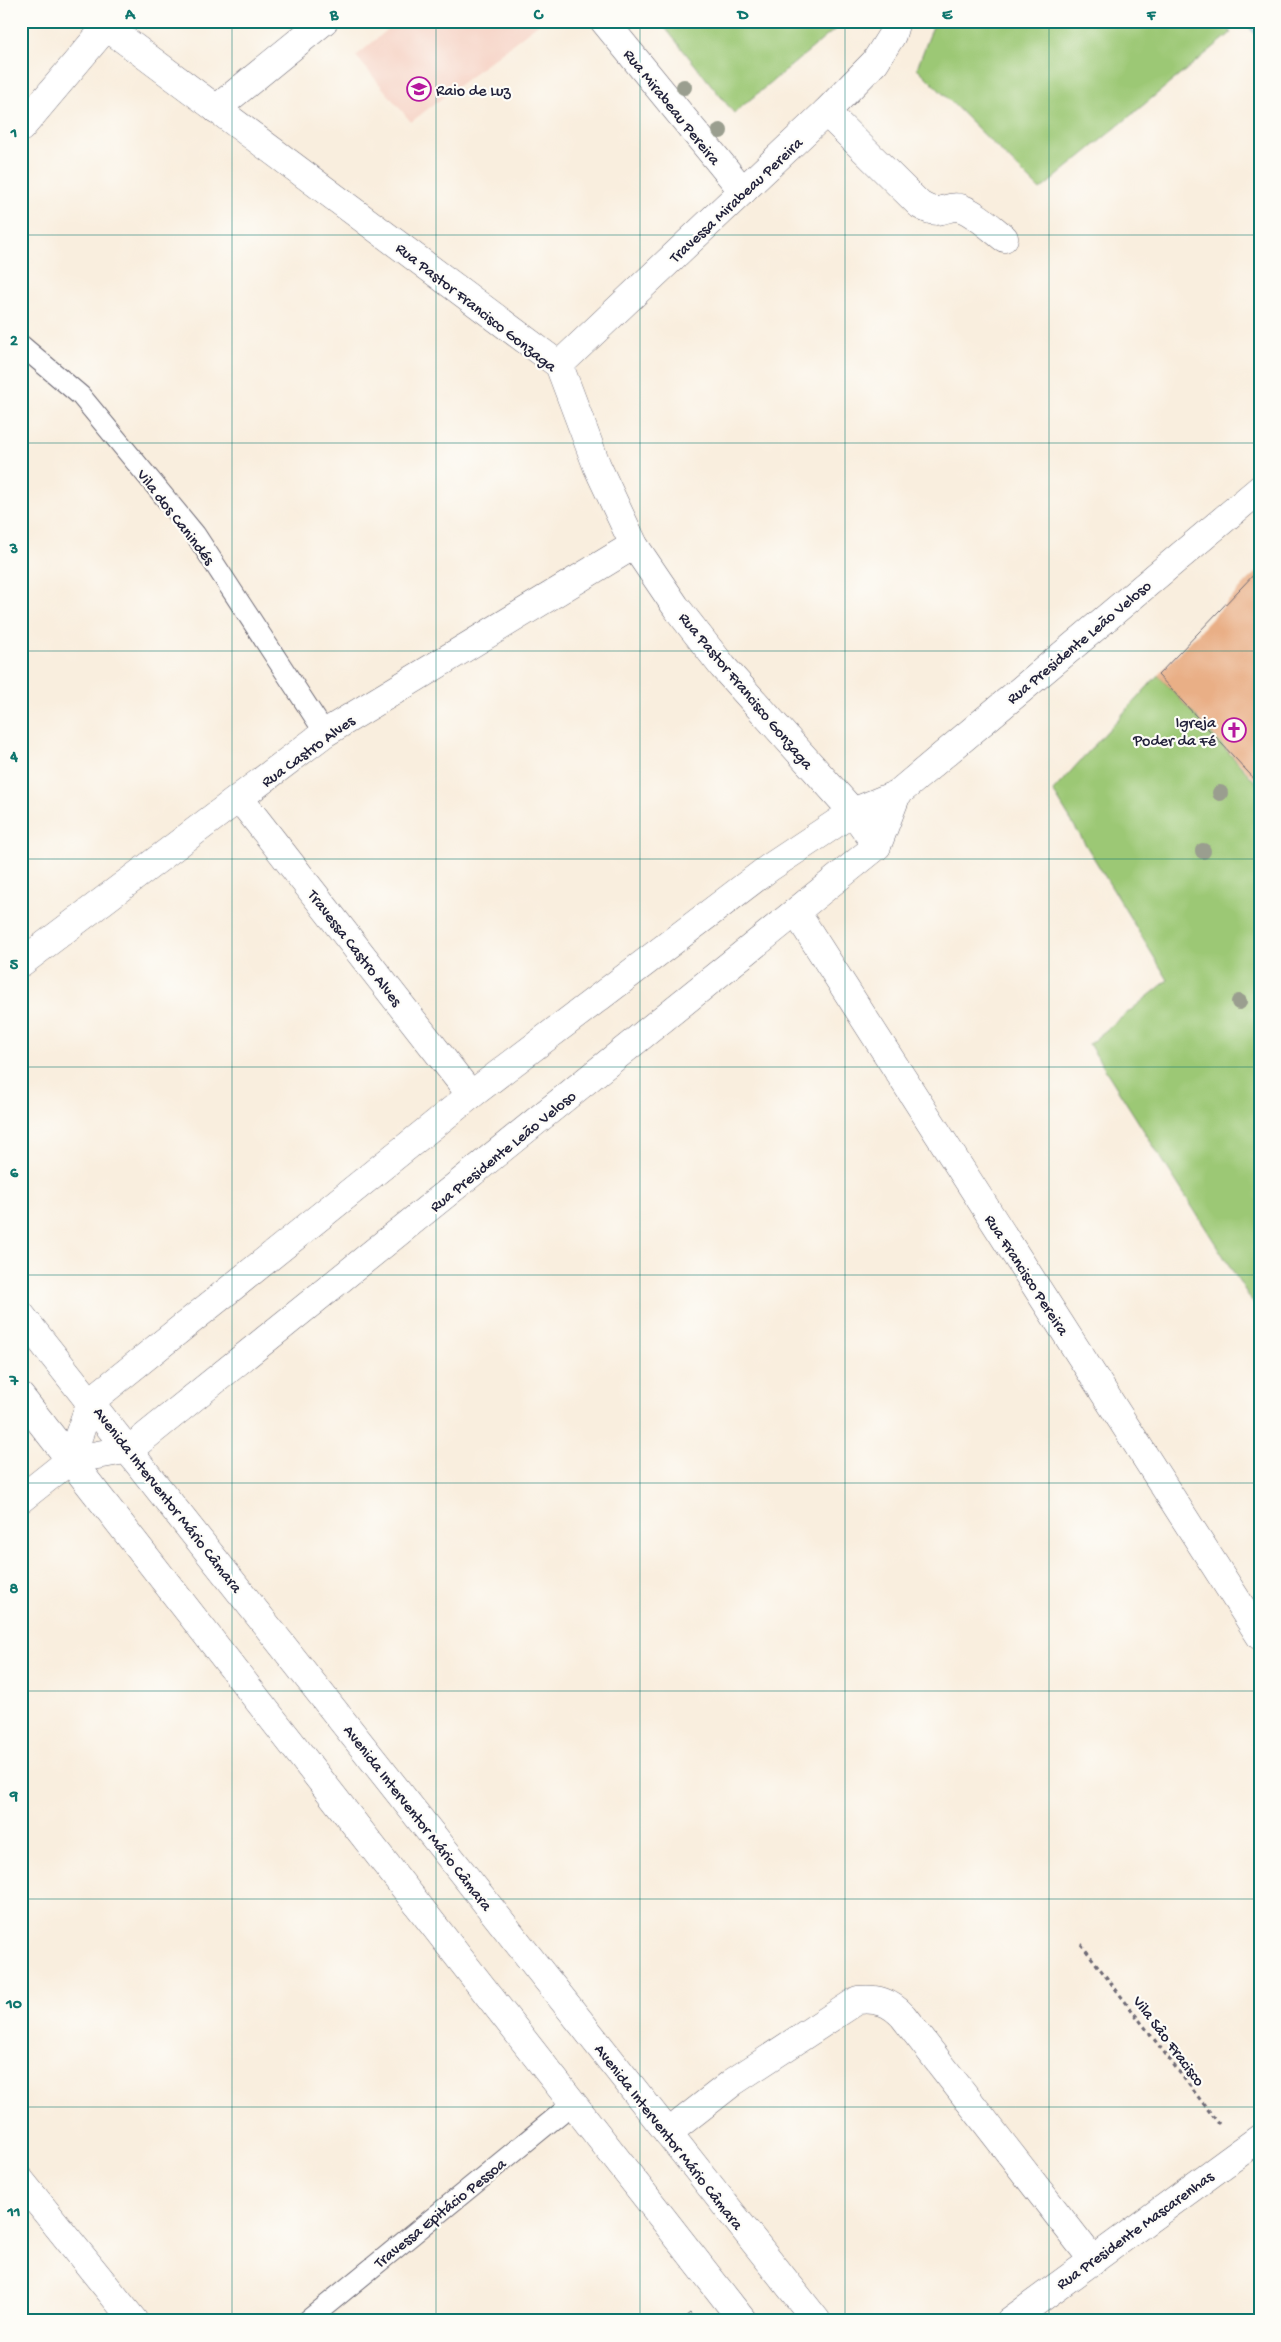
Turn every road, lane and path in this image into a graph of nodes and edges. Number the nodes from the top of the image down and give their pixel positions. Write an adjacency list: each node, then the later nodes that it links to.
1 (324, 21): 5 (street)
2 (896, 21): 6 (street, Travessa Mirabeau Pereira)
3 (103, 24): 5 (street, Rua Pastor Francisco Gonzaga); 7 (street)
4 (614, 25): 8 (street, Rua Mirabeau Pereira)
5 (216, 109): 11 (street, Rua Pastor Francisco Gonzaga)
6 (826, 112): 8 (street, Travessa Mirabeau Pereira); 9 (street)
7 (21, 128)
8 (743, 191): 11 (street, Travessa Mirabeau Pereira)
9 (1004, 238)
10 (21, 346): 14 (lane, Vila dos Canindés)
11 (559, 365): 13 (street, Rua Pastor Francisco Gonzaga)
12 (1260, 489): 15 (street, Rua Presidente Leão Veloso)
13 (634, 545): 14 (street, Rua Castro Alves); 17 (street, Rua Pastor Francisco Gonzaga)
14 (325, 733): 16 (street, Rua Castro Alves)
15 (897, 794): 17 (street, Rua Presidente Leão Veloso); 18 (street, Rua Presidente Leão Veloso)
16 (240, 799): 20 (street, Rua Castro Alves); 21 (street, Travessa Castro Alves)
17 (853, 812): 18 (street, Rua Pastor Francisco Gonzaga); 21 (street, Rua Presidente Leão Veloso)
18 (877, 846): 19 (street, Rua Presidente Leão Veloso)
19 (796, 912): 25 (street, Rua Presidente Leão Veloso); 28 (street, Rua Francisco Pereira)
20 (21, 963)
21 (471, 1095): 24 (street, Rua Presidente Leão Veloso)
22 (21, 1315): 24 (street, Avenida Interventor Mário Câmara)
23 (21, 1397): 26 (street)
24 (91, 1401): 25 (street, Avenida Interventor Mário Câmara); 26 (street)
25 (130, 1449): 26 (street, Rua Presidente Leão Veloso); 31 (street, Avenida Interventor Mário Câmara)
26 (70, 1460): 27 (street, Rua Presidente Leão Veloso); 30 (street)
27 (21, 1498)
28 (1260, 1636)
29 (1080, 1944): 32 (path, Vila Sâo Fracisco)
30 (572, 2104): 36 (lane, Travessa Epitácio Pessoa); 37 (street)
31 (668, 2133): 34 (street); 38 (street, Avenida Interventor Mário Câmara)
32 (1250, 2145): 34 (street, Rua Presidente Mascarenhas)
33 (21, 2181): 35 (street)
34 (1092, 2259): 39 (street, Rua Presidente Mascarenhas)
35 (134, 2321)
36 (307, 2321)
37 (743, 2321)
38 (816, 2321)
39 (1010, 2321)

